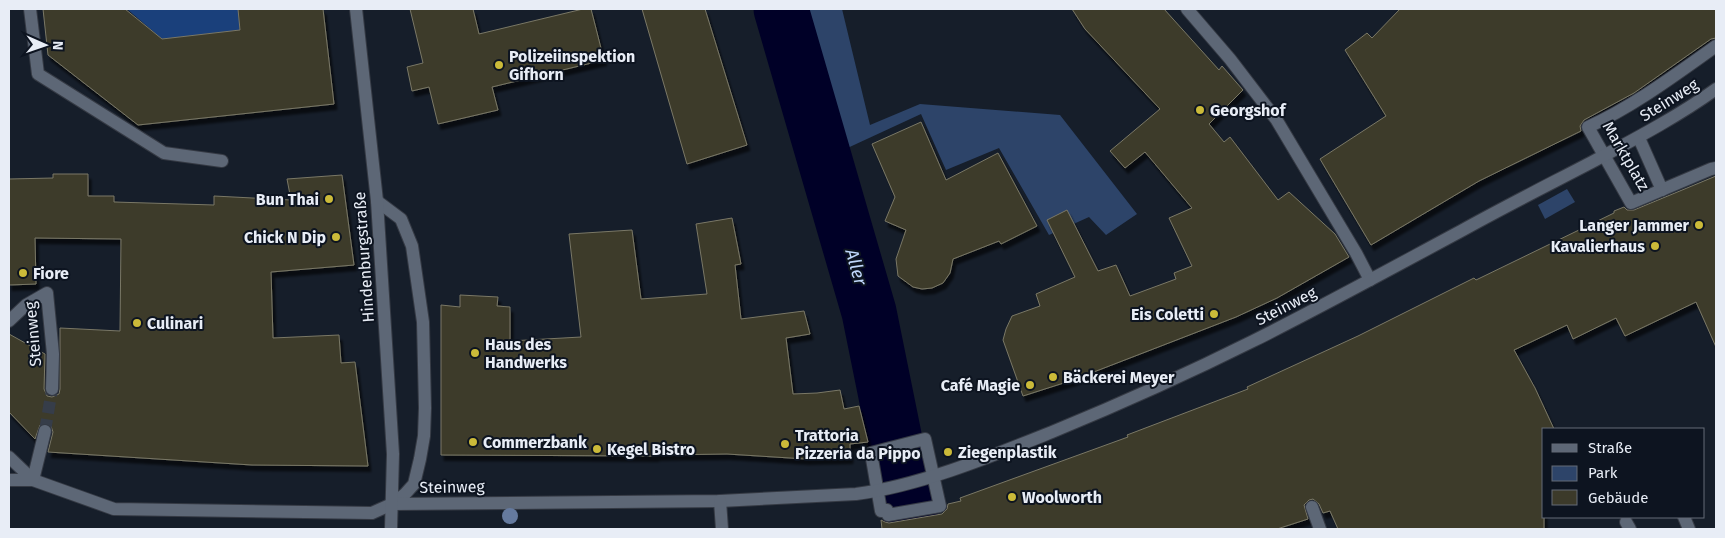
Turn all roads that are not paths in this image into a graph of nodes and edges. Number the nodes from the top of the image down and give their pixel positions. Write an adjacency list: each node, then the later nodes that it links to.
1 (30, 9): 8 (street)
2 (356, 9): 11 (street, Hindenburgstraße)
3 (1187, 9): 12 (street)
4 (1716, 46): 7 (street, Marktplatz)
5 (1716, 89): 6 (street, Steinweg)
6 (1639, 138): 7 (street, Steinweg); 10 (street, Steinweg)
7 (1604, 155): 10 (street, Marktplatz); 12 (street, Steinweg)
8 (222, 161)
9 (1716, 168): 10 (street, Marktplatz)
10 (1662, 190)
11 (377, 202): 22 (street, Hindenburgstraße); 22 (street)
12 (1370, 280): 17 (street, Steinweg)
13 (9, 321): 14 (street, Steinweg)
14 (52, 389)
15 (45, 431): 19 (street)
16 (9, 457): 19 (street, Steinweg)
17 (934, 475): 20 (street, Steinweg); 20 (street); 20 (street)
18 (9, 480): 19 (street, Steinweg)
19 (33, 480): 22 (street, Steinweg)
20 (877, 491): 21 (street, Steinweg)
21 (720, 501): 22 (street, Steinweg); 25 (street)
22 (392, 504): 24 (street, Hindenburgstraße)
23 (1312, 508): 26 (street)
24 (391, 529)
25 (722, 529)
26 (1320, 529)

